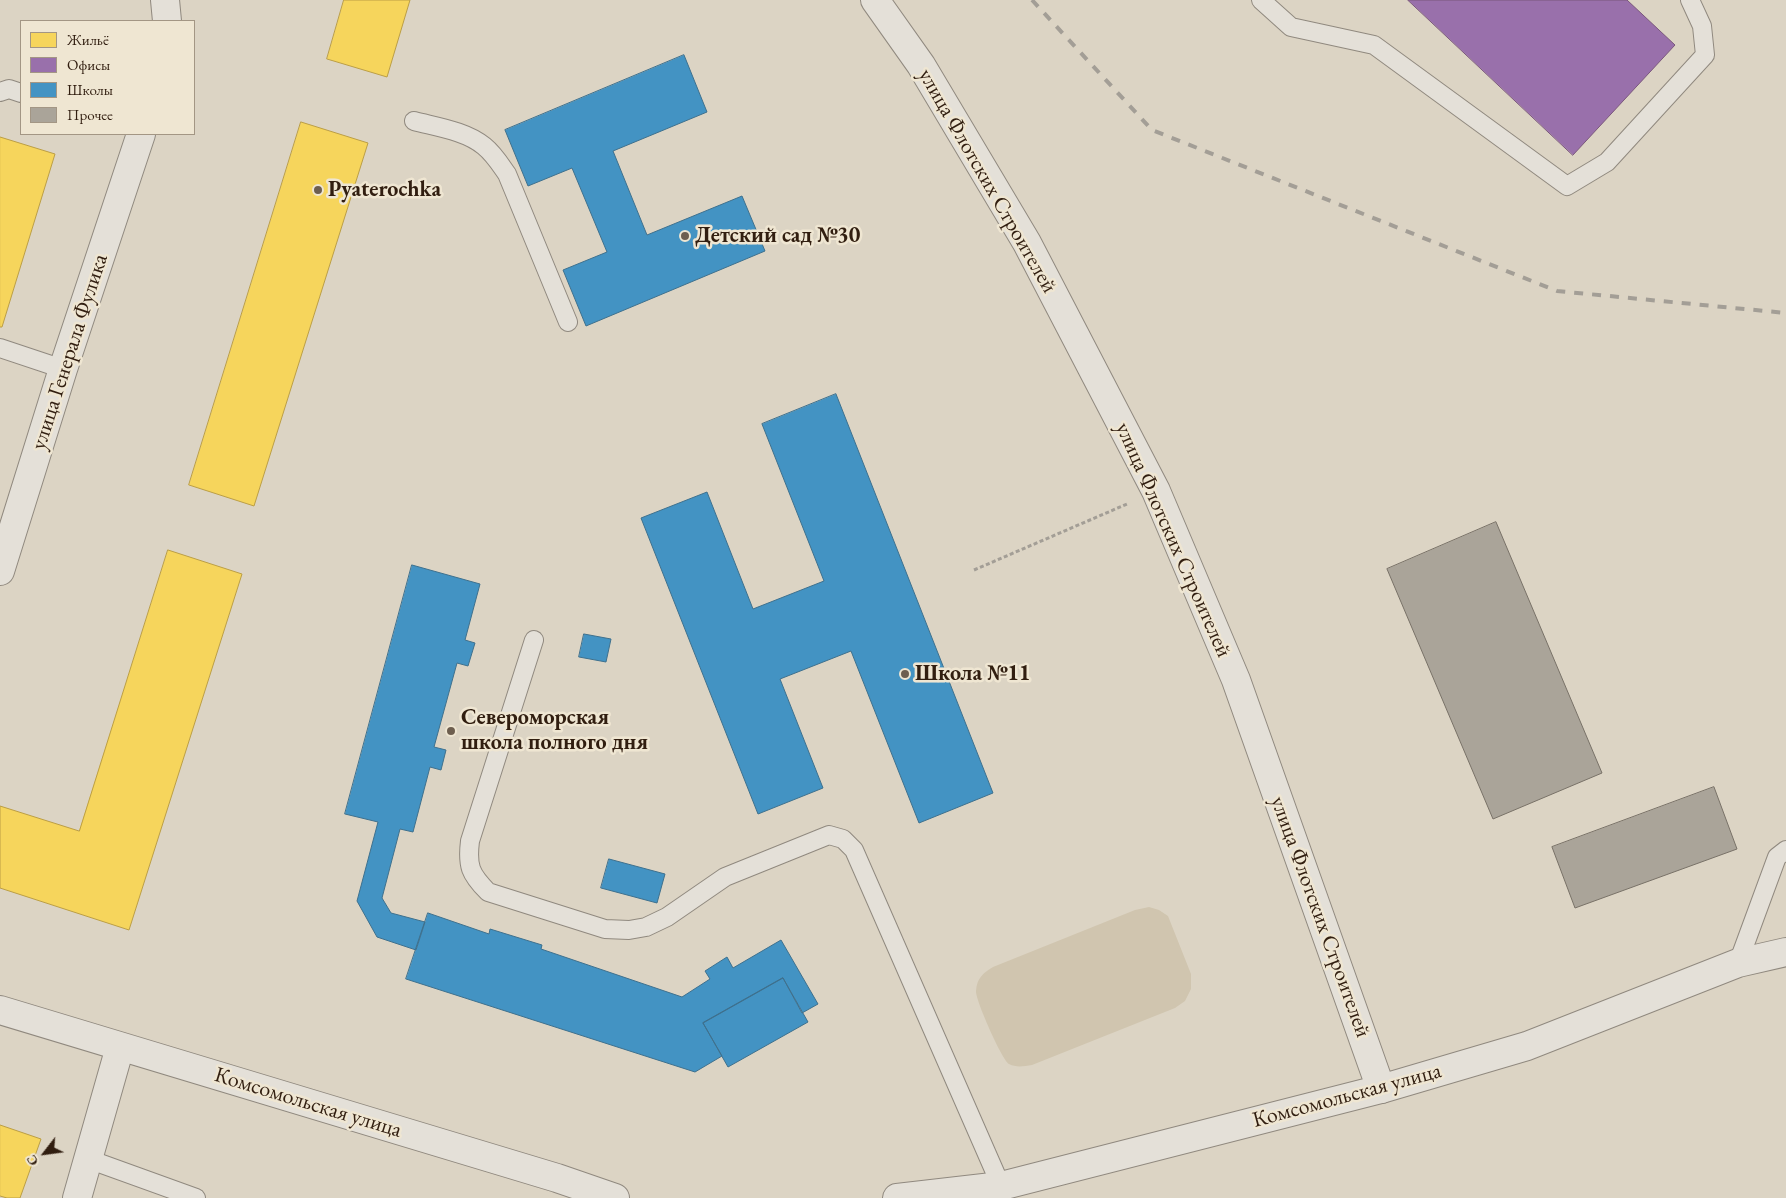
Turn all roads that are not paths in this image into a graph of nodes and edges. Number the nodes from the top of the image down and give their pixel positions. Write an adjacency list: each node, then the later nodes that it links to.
1 (165, 0): 5 (street)
2 (876, 0): 20 (street, улица Флотских Строителей)
3 (1261, 0): 4 (lane)
4 (1690, 0)
5 (167, 20)
6 (0, 92): 7 (lane)
7 (20, 93)
8 (414, 121): 10 (lane)
9 (136, 135): 12 (street, улица Генерала Фулика)
10 (568, 322)
11 (0, 348): 12 (lane)
12 (64, 369): 13 (street, улица Генерала Фулика)
13 (0, 571)
14 (534, 640): 22 (lane)
15 (1786, 850): 17 (lane)
16 (1786, 952): 17 (street, Комсомольская улица)
17 (1738, 963): 20 (street, Комсомольская улица)
18 (0, 1010): 19 (street, Комсомольская улица)
19 (120, 1047): 21 (street); 25 (street, Комсомольская улица)
20 (1381, 1090): 22 (street, Комсомольская улица)
21 (88, 1159): 23 (street); 24 (lane)
22 (1001, 1186): 26 (street, Комсомольская улица)
23 (77, 1198)
24 (196, 1198)
25 (615, 1198)
26 (897, 1198)

